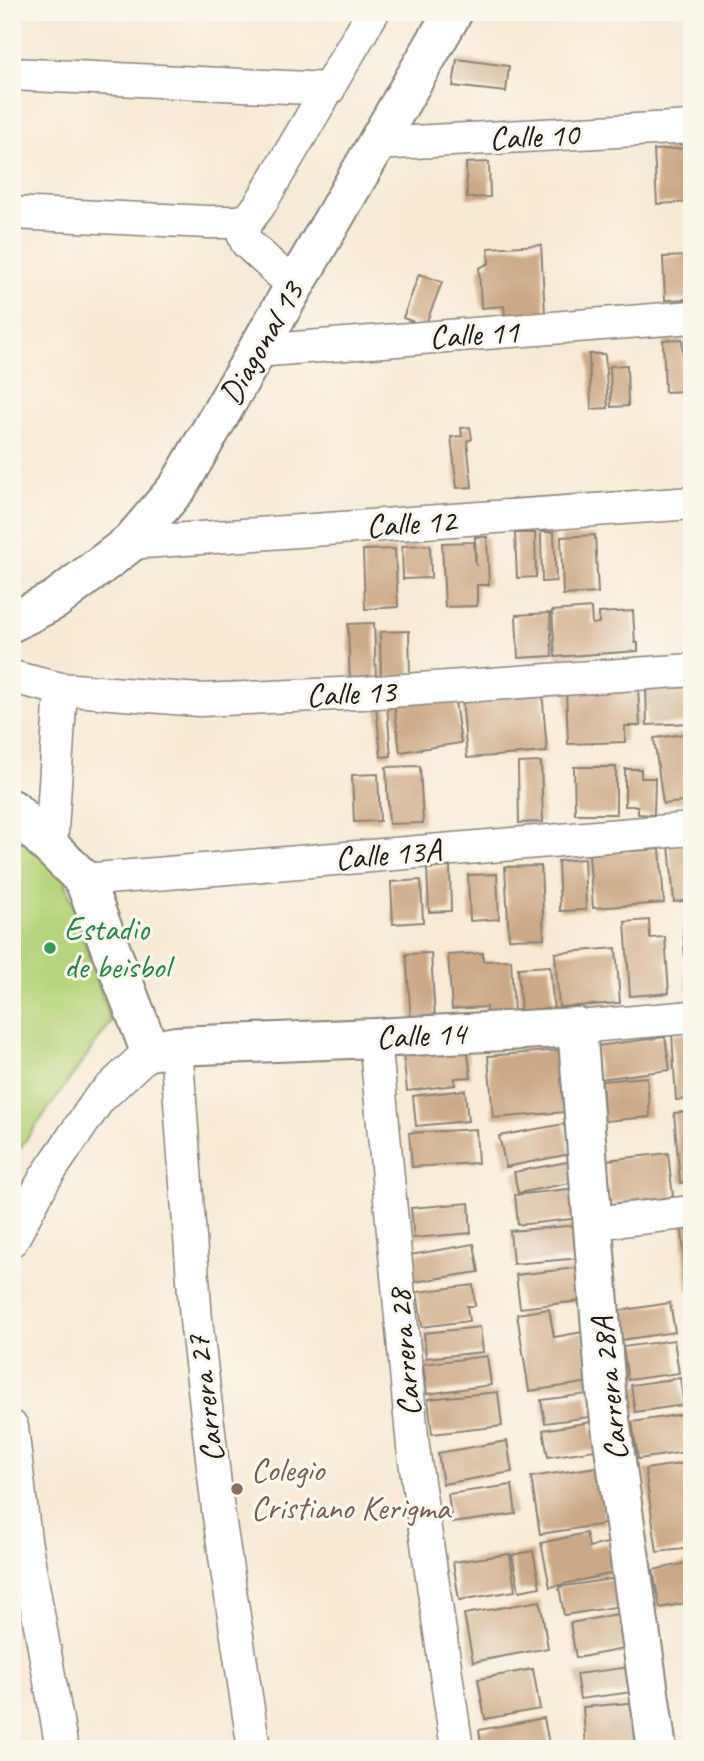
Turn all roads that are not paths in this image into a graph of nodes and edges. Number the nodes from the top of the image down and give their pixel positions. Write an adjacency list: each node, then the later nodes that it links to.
1 (373, 12): 4 (street)
2 (453, 12): 6 (street, Diagonal 13)
3 (12, 74): 4 (street)
4 (329, 89): 8 (street)
5 (692, 127): 6 (street, Calle 10)
6 (376, 144): 9 (street, Diagonal 13)
7 (12, 213): 8 (street)
8 (239, 222): 9 (street)
9 (295, 286): 11 (street, Diagonal 13)
10 (692, 317): 11 (street, Calle 11)
11 (256, 351): 13 (street, Diagonal 13)
12 (692, 503): 13 (street, Calle 12)
13 (130, 543): 14 (street, Diagonal 13)
14 (12, 621)
15 (692, 670): 17 (street, Calle 13)
16 (12, 677): 17 (street, Calle 13)
17 (61, 689): 20 (street)
18 (12, 809): 20 (street, Carrera 27)
19 (692, 829): 21 (street, Calle 13A)
20 (51, 847): 21 (street, Carrera 27)
21 (84, 880): 25 (street, Carrera 27)
22 (692, 1017): 23 (street, Calle 14)
23 (577, 1027): 24 (street, Calle 14); 27 (street, Carrera 28A)
24 (375, 1038): 25 (street, Calle 14); 33 (street, Carrera 28)
25 (163, 1049): 28 (street); 32 (street, Carrera 27)
26 (692, 1212): 27 (street)
27 (594, 1223): 34 (street, Carrera 28A)
28 (12, 1240)
29 (12, 1427): 30 (street)
30 (19, 1541): 31 (street)
31 (62, 1749)
32 (254, 1749)
33 (457, 1749)
34 (657, 1749)

